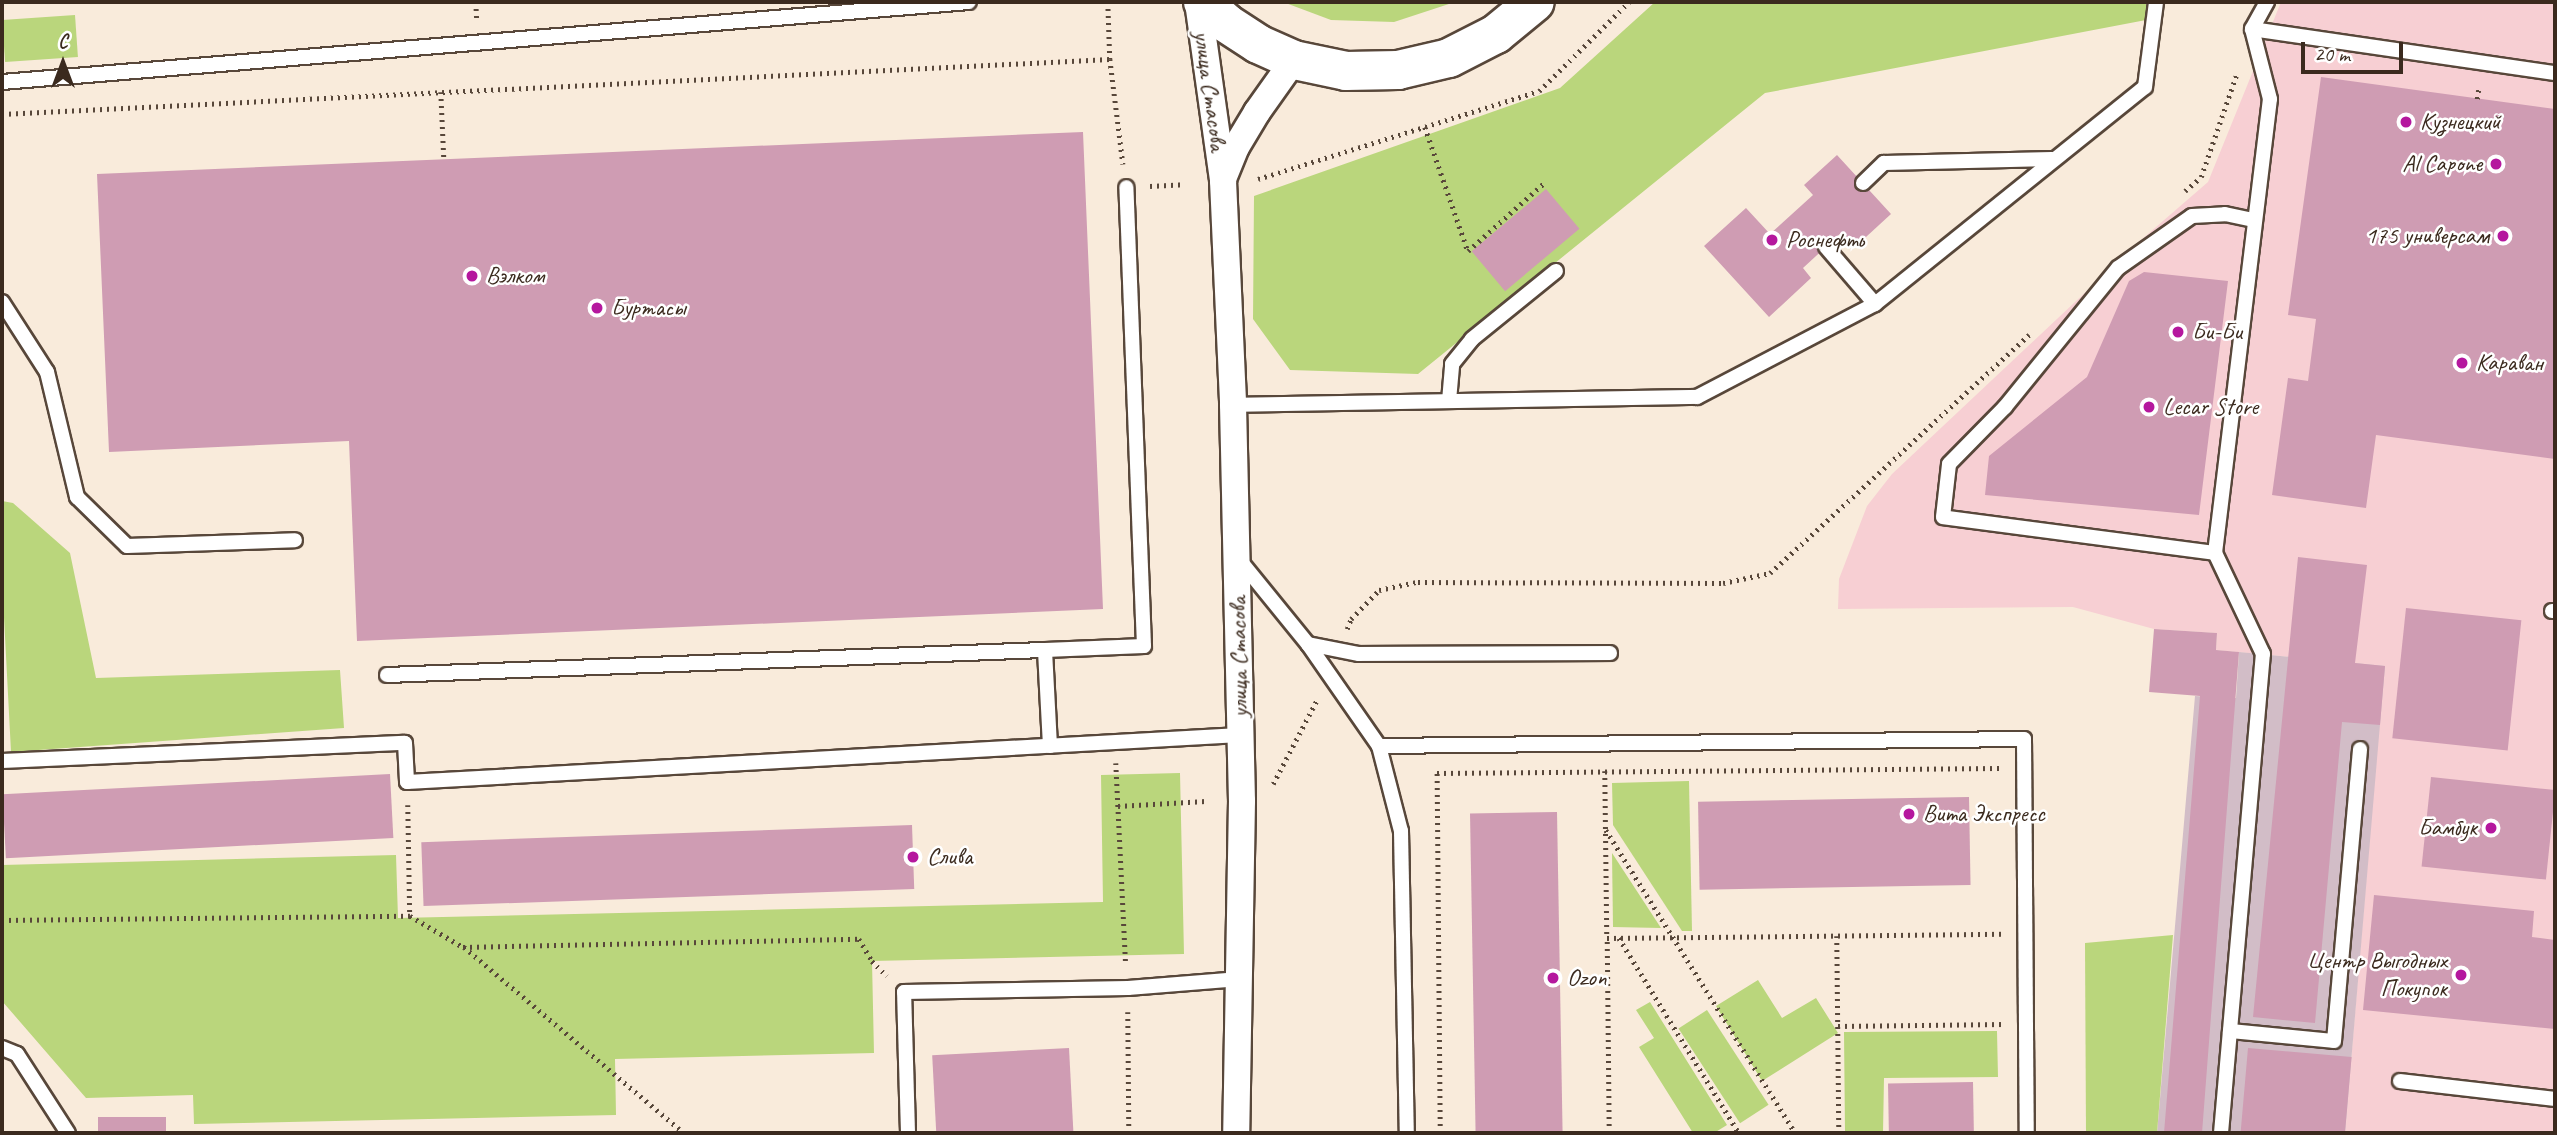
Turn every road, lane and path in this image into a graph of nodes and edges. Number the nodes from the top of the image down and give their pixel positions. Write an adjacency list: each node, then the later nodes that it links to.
1 (969, 2): 12 (lane)
2 (1108, 2): 9 (path)
3 (1201, 2): 10 (main road); 19 (street, улица Стасова)
4 (1535, 2): 10 (main road)
5 (1629, 2): 15 (path)
6 (2156, 2): 17 (lane)
7 (2267, 2): 8 (lane)
8 (2252, 29): 11 (lane); 24 (path); 25 (lane)
9 (1110, 59): 13 (path); 23 (path)
10 (1294, 60): 19 (street, улица Стасова)
11 (2555, 74)
12 (2, 82)
13 (441, 92): 14 (path); 16 (path)
14 (2, 114)
15 (1425, 127): 18 (path); 22 (path)
16 (444, 159)
17 (2052, 159): 20 (lane); 29 (lane)
18 (1258, 179)
19 (1223, 181): 32 (street, улица Стасова)
20 (1863, 183)
21 (1184, 184): 23 (path)
22 (1543, 184)
23 (1126, 187): 37 (lane)
24 (2180, 196)
25 (2254, 220): 34 (lane); 34 (lane)
26 (1826, 247): 29 (lane)
27 (1556, 271): 31 (lane)
28 (2, 302): 33 (lane)
29 (1875, 303): 31 (lane)
30 (2037, 328): 38 (path)
31 (1450, 401): 32 (lane)
32 (1233, 405): 35 (street, улица Стасова)
33 (295, 540)
34 (2215, 553): 73 (lane)
35 (1236, 555): 36 (lane); 42 (street, улица Стасова)
36 (1308, 644): 38 (lane); 40 (lane)
37 (1045, 650): 41 (lane); 45 (lane)
38 (1339, 650): 39 (lane)
39 (1610, 653)
40 (1330, 674): 46 (lane); 52 (path)
41 (387, 675)
42 (1240, 736): 43 (lane); 67 (street, улица Стасова)
43 (1115, 743): 45 (lane); 54 (path)
44 (1605, 743): 46 (lane); 50 (path); 60 (lane)
45 (1049, 746): 51 (lane)
46 (1379, 746): 83 (lane)
47 (2360, 749): 73 (lane)
48 (2, 761): 51 (lane)
49 (2003, 768): 50 (path)
50 (1605, 772): 55 (path); 84 (path)
51 (407, 782): 56 (path)
52 (1270, 790)
53 (1206, 801): 54 (path)
54 (1118, 806): 68 (path)
55 (1606, 830): 62 (path); 63 (path)
56 (410, 916): 57 (path); 65 (path)
57 (2, 920)
58 (2004, 920): 59 (path)
59 (2004, 934): 60 (path); 61 (path); 66 (path)
60 (2025, 934): 89 (lane)
61 (1838, 936): 62 (path); 72 (path)
62 (1673, 937): 64 (path); 87 (path)
63 (1607, 938): 64 (path); 85 (path)
64 (1619, 938): 86 (path)
65 (463, 947): 69 (path); 79 (path)
66 (2004, 947)
67 (1240, 979): 68 (lane); 82 (street, улица Стасова)
68 (1128, 988): 69 (lane); 81 (path)
69 (904, 992): 80 (lane)
70 (2005, 1012): 71 (path)
71 (2005, 1024): 72 (path); 74 (path)
72 (1838, 1026): 88 (path)
73 (2230, 1031): 90 (lane)
74 (2006, 1038)
75 (2, 1048): 78 (lane)
76 (2400, 1080): 77 (lane)
77 (2555, 1099)
78 (68, 1133)
79 (684, 1133)
80 (908, 1133)
81 (1129, 1133)
82 (1236, 1133)
83 (1407, 1133)
84 (1440, 1133)
85 (1609, 1133)
86 (1739, 1133)
87 (1795, 1133)
88 (1839, 1133)
89 (2028, 1133)
90 (2221, 1133)

